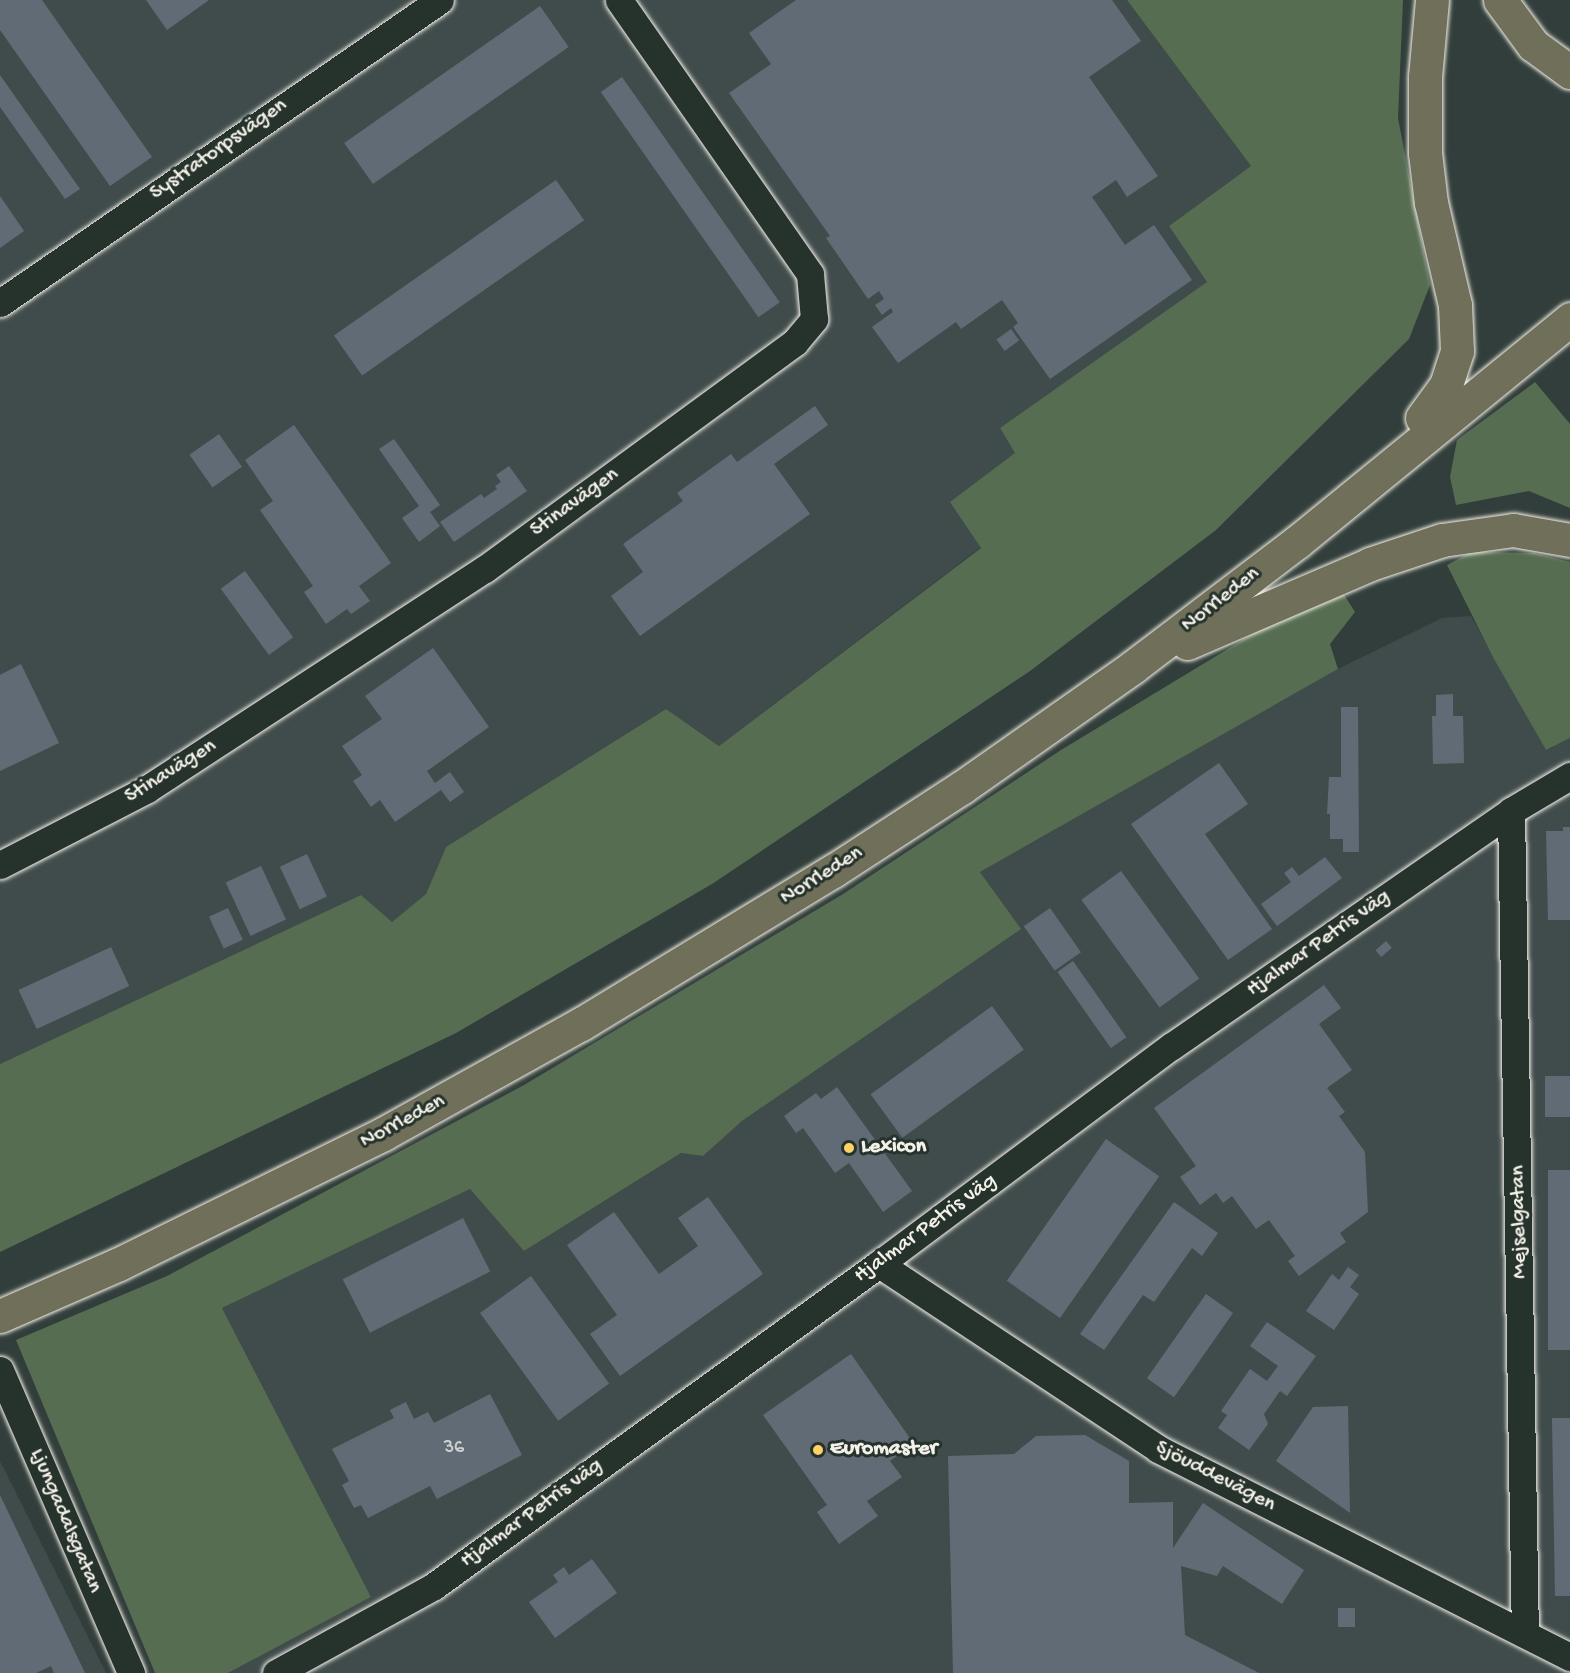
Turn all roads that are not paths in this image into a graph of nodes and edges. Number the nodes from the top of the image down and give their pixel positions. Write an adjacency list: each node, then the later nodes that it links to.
1 (440, 0): 7 (street, Systratorpsvägen)
2 (620, 0): 14 (street, Stinavägen)
3 (1432, 0): 9 (highway)
4 (1500, 0): 5 (highway)
5 (1570, 72)
6 (1570, 299): 9 (highway, Norrleden)
7 (0, 303)
8 (1570, 319): 11 (highway, Norrleden)
9 (1422, 418): 16 (highway, Norrleden)
10 (1570, 540): 11 (highway)
11 (1133, 667): 17 (highway, Norrleden)
12 (1570, 776): 13 (street, Hjalmar Petris väg)
13 (1511, 811): 15 (street, Hjalmar Petris väg); 19 (street, Mejselgatan)
14 (0, 865)
15 (879, 1264): 19 (street, Sjöuddevägen); 22 (street, Hjalmar Petris väg)
16 (0, 1296)
17 (0, 1316)
18 (2, 1374): 21 (street, Ljungadalsgatan)
19 (1525, 1634): 20 (street, Sjöuddevägen)
20 (1570, 1657)
21 (131, 1673)
22 (276, 1673)

